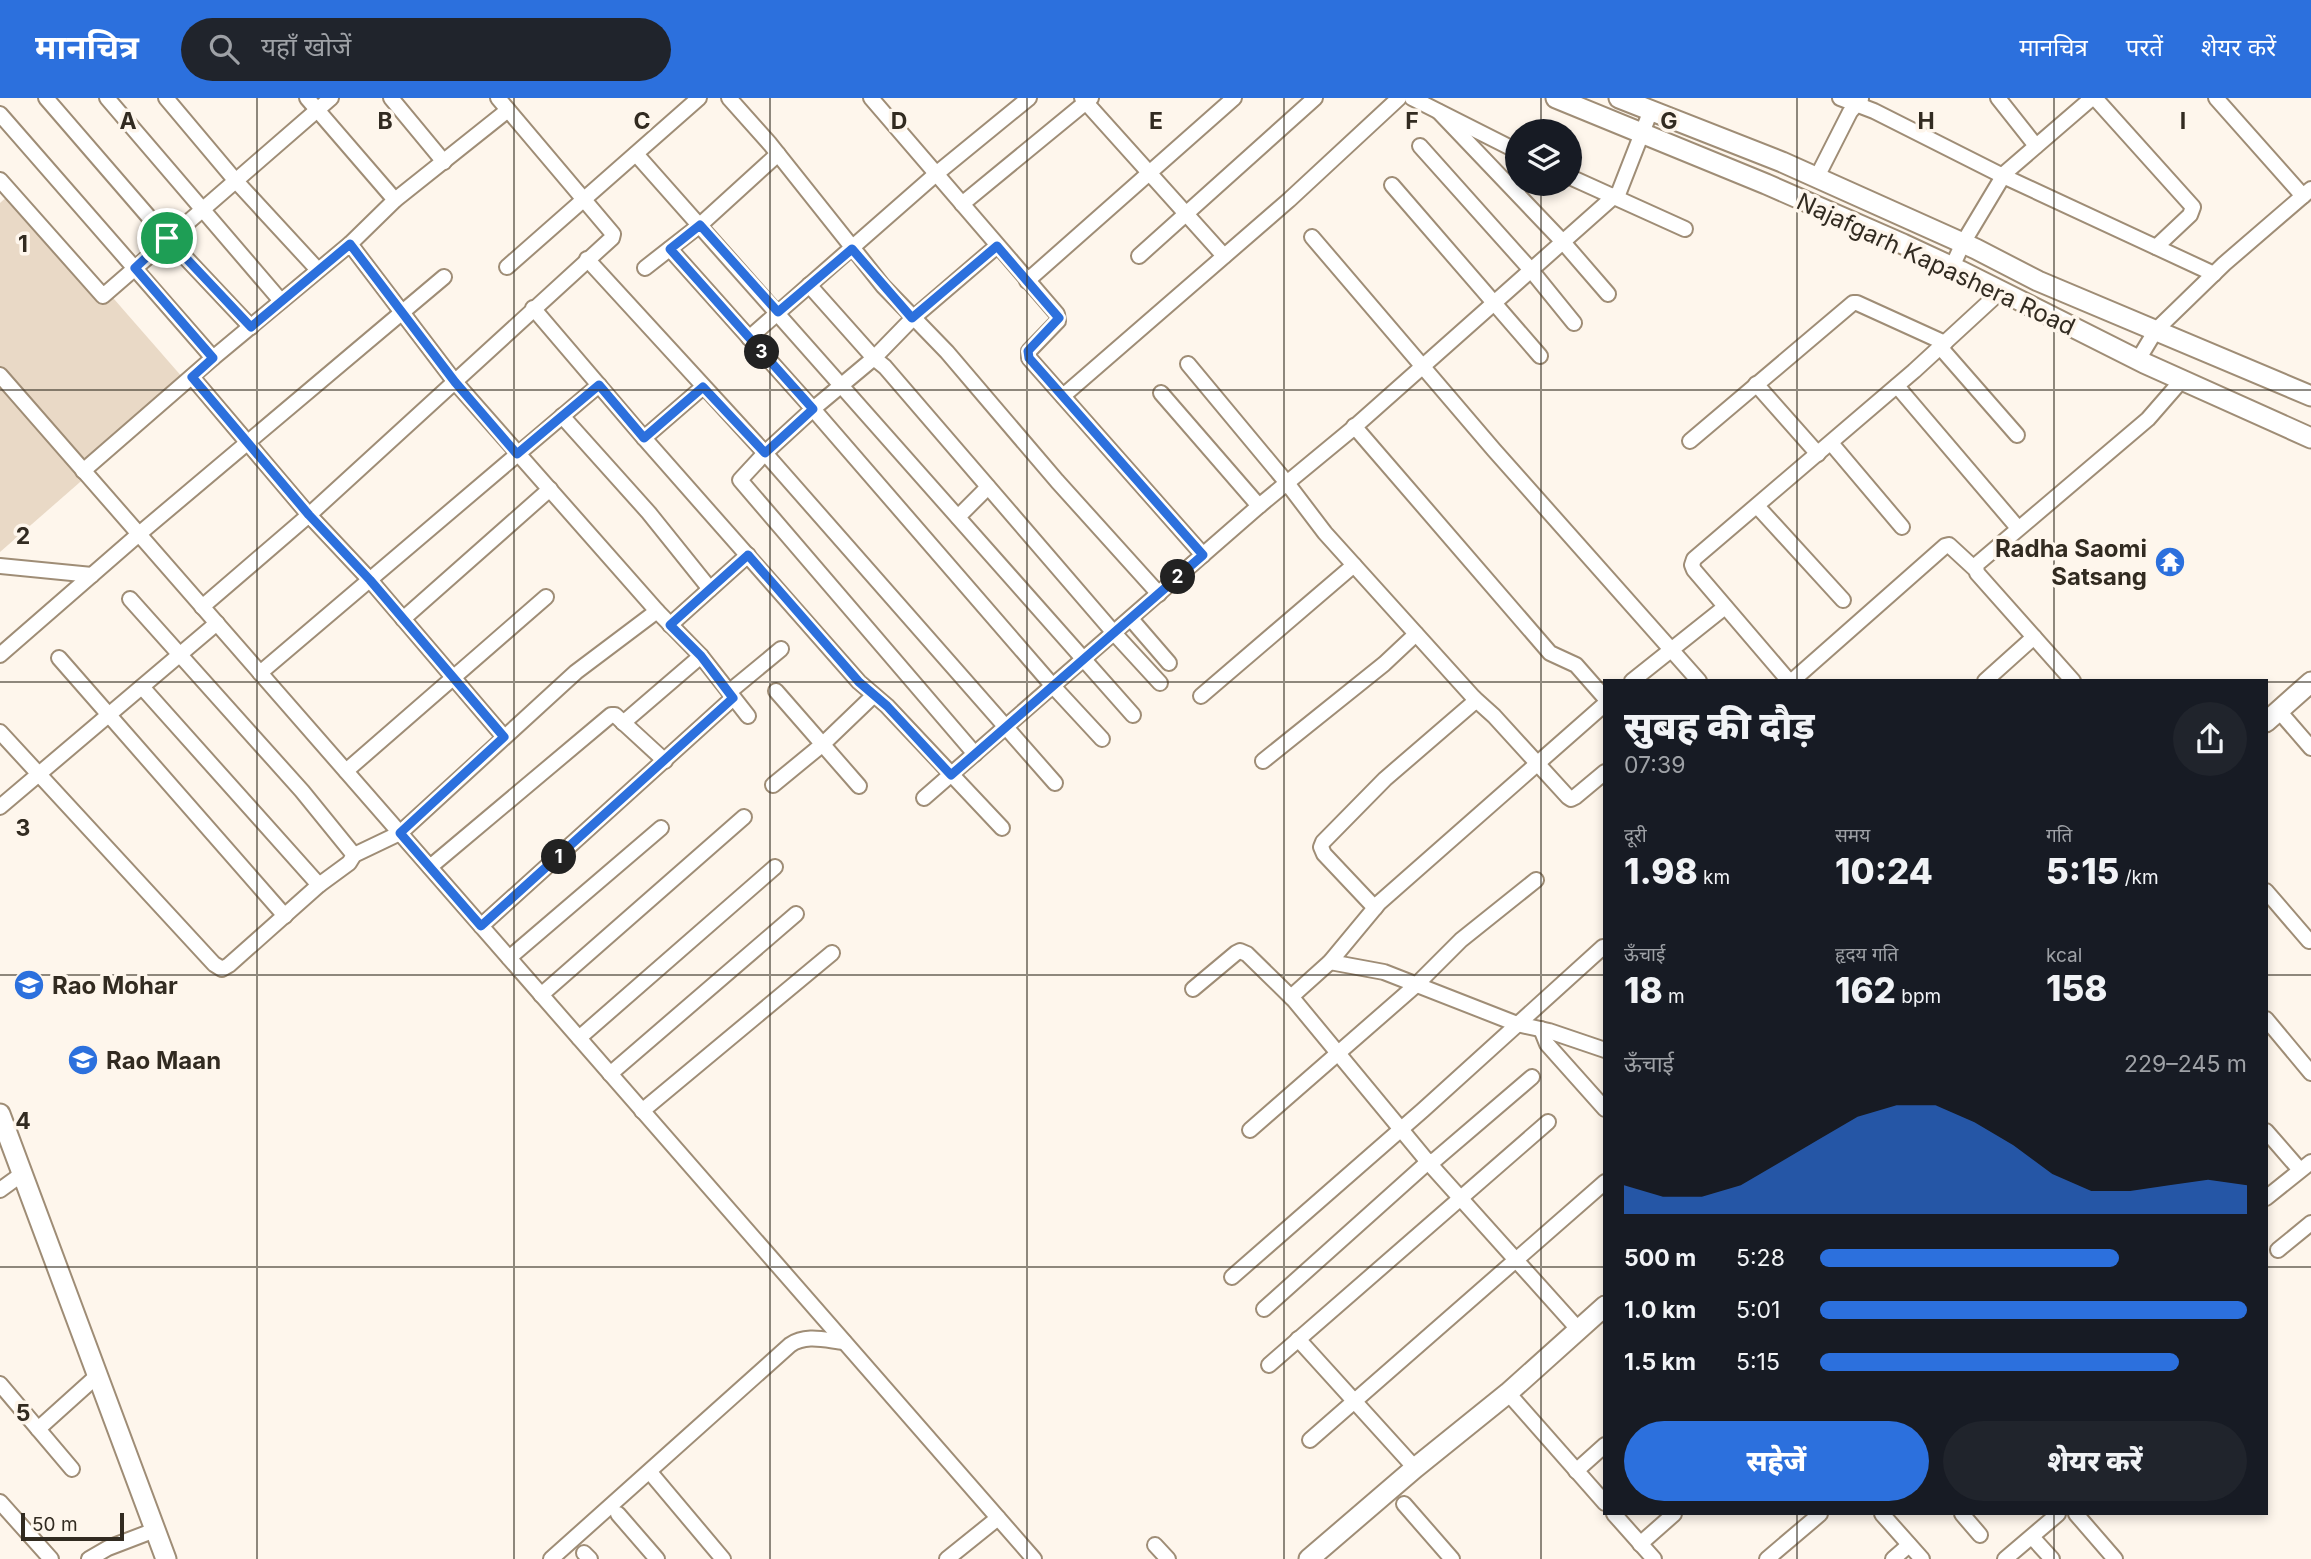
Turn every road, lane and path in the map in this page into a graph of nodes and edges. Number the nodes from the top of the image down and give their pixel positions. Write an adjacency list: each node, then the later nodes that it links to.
1 (46, 98): 53 (street)
2 (107, 98): 48 (street)
3 (166, 98): 40 (street)
4 (331, 98): 23 (street)
5 (391, 98): 34 (street)
6 (498, 98): 24 (street)
7 (699, 98): 32 (street)
8 (729, 98): 33 (street)
9 (871, 98): 36 (street)
10 (1029, 98): 36 (street)
11 (1234, 98): 35 (street)
12 (1315, 98): 49 (street)
13 (1399, 98): 62 (street)
14 (1412, 98): 26 (street)
15 (1619, 98): 25 (main road, Najafgarh Kapashera Road)
16 (1840, 98): 22 (street)
17 (1997, 98): 31 (street)
18 (2094, 98): 31 (street); 58 (street)
19 (2216, 98): 43 (street)
20 (1086, 99): 35 (street); 47 (street)
21 (1566, 100): 28 (main road, Najafgarh Kapashera Road)
22 (1859, 101): 37 (street); 38 (street)
23 (312, 104): 40 (street); 46 (street)
24 (508, 110): 34 (street); 44 (street)
25 (1651, 110): 28 (street); 38 (main road, Najafgarh Kapashera Road)
26 (1439, 112): 29 (street); 54 (street)
27 (0, 114): 66 (street)
28 (1642, 134): 45 (street); 65 (main road, Najafgarh Kapashera Road)
29 (1505, 144)
30 (1420, 146): 69 (street)
31 (2036, 146): 37 (street)
32 (636, 154): 44 (street); 50 (street)
33 (778, 154): 50 (street); 60 (street)
34 (444, 162): 46 (street)
35 (1149, 173): 49 (street); 72 (street)
36 (936, 174): 47 (street); 60 (street)
37 (2003, 176): 55 (street); 58 (street)
38 (1816, 177): 55 (main road, Najafgarh Kapashera Road)
39 (0, 180): 66 (street)
40 (236, 180): 48 (street); 68 (street)
41 (1582, 183): 45 (street)
42 (1392, 185): 77 (street)
43 (2307, 192): 70 (street)
44 (583, 198): 63 (street); 64 (street)
45 (1612, 198): 51 (street); 54 (street)
46 (395, 201): 56 (street)
47 (962, 204): 57 (street)
48 (202, 209): 53 (street); 76 (street)
49 (1186, 213): 61 (street); 62 (street)
50 (700, 225): 59 (street); 80 (street)
51 (1685, 229)
52 (1312, 237): 92 (street)
53 (167, 238): 66 (street); 83 (street)
54 (1563, 242): 69 (street); 75 (street)
55 (1963, 243): 65 (street); 84 (main road, Najafgarh Kapashera Road)
56 (350, 244): 68 (street); 79 (street)
57 (997, 246): 72 (street); 81 (street)
58 (2156, 247): 70 (street)
59 (670, 249): 67 (street); 85 (street)
60 (852, 249): 73 (street); 81 (street)
61 (1139, 256)
62 (1224, 256): 103 (street)
63 (587, 259): 78 (street); 100 (street)
64 (507, 267)
65 (1952, 267): 74 (main road, Najafgarh Kapashera Road)
66 (135, 268): 88 (street)
67 (645, 268)
68 (318, 270): 76 (street)
69 (1531, 271): 77 (street); 82 (street)
70 (2214, 274): 84 (street)
71 (444, 277): 79 (street)
72 (1027, 281): 103 (street)
73 (809, 285): 80 (street); 89 (street)
74 (2001, 291): 86 (street); 90 (main road, Najafgarh Kapashera Road)
75 (1608, 294)
76 (281, 301): 83 (street)
77 (1494, 302): 87 (street); 92 (street)
78 (533, 308): 96 (street); 98 (street)
79 (403, 311): 96 (street); 112 (street)
80 (778, 312): 85 (street); 101 (street)
81 (912, 318): 89 (street); 136 (street)
82 (1574, 323)
83 (251, 327): 88 (street)
84 (2156, 330): 90 (street); 104 (main road, Najafgarh Kapashera Road)
85 (750, 338): 105 (street)
86 (1943, 345): 97 (street); 99 (street); 108 (street)
87 (1540, 356)
88 (213, 358): 94 (street)
89 (874, 358): 101 (street); 119 (street)
90 (2138, 360): 95 (main road, Najafgarh Kapashera Road)
91 (1188, 364): 118 (street)
92 (1424, 365): 107 (street); 151 (street)
93 (0, 375): 117 (street)
94 (192, 377): 112 (street); 117 (street)
95 (2182, 380): 110 (main road, Najafgarh Kapashera Road); 126 (street)
96 (455, 382): 115 (street); 123 (street)
97 (1756, 384): 111 (street); 116 (street)
98 (599, 385): 106 (street); 109 (street)
99 (1897, 386): 113 (street); 126 (street)
100 (703, 387): 109 (street); 114 (street)
101 (841, 387): 105 (street); 124 (street)
102 (1161, 393): 121 (street)
103 (1063, 396): 129 (street)
104 (2311, 396)
105 (813, 409): 114 (street); 168 (street)
106 (562, 416): 115 (street); 135 (street)
107 (1354, 426): 118 (street); 174 (street)
108 (2017, 435)
109 (644, 438): 128 (street)
110 (2311, 438)
111 (1690, 441)
112 (248, 442): 123 (street); 127 (street)
113 (1831, 443): 116 (street); 125 (street)
114 (765, 453): 182 (street); 188 (street)
115 (517, 454): 120 (street); 134 (street)
116 (1818, 454): 122 (street)
117 (83, 471): 127 (street)
118 (1287, 483): 121 (street); 130 (street)
119 (988, 487): 124 (street); 147 (street)
120 (550, 489): 142 (street); 143 (street)
121 (1259, 506): 129 (street)
122 (1757, 506): 139 (street); 141 (street)
123 (309, 515): 134 (street); 140 (street)
124 (958, 517): 156 (street)
125 (1902, 527)
126 (2018, 528): 132 (street)
127 (139, 534): 133 (street); 140 (street)
128 (748, 555): 135 (street); 172 (street)
129 (1203, 555): 136 (street)
130 (1354, 565): 148 (street); 173 (street)
131 (0, 566): 133 (street)
132 (1975, 569): 149 (street); 163 (street)
133 (92, 575): 152 (street)
134 (370, 580): 143 (street); 158 (street)
135 (710, 589): 146 (street)
136 (1159, 594): 144 (street)
137 (546, 597): 159 (street)
138 (130, 599): 153 (street)
139 (1843, 600)
140 (202, 607): 145 (street)
141 (1725, 607): 151 (street); 162 (street)
142 (657, 611): 146 (street); 184 (street)
143 (403, 619): 159 (street)
144 (1131, 619): 147 (street); 157 (street)
145 (217, 623): 153 (street); 158 (street)
146 (670, 625): 154 (street)
147 (1114, 633): 156 (street); 167 (street)
148 (1416, 634): 175 (street); 190 (street)
149 (2034, 637): 164 (street); 165 (street)
150 (782, 649): 171 (street)
151 (1671, 649): 160 (street); 161 (street)
152 (0, 655)
153 (179, 656): 169 (street); 205 (street)
154 (701, 656): 171 (street); 181 (street)
155 (59, 658): 178 (street)
156 (1083, 658): 168 (street); 177 (street)
157 (1169, 663)
158 (260, 673): 192 (street)
159 (454, 678): 184 (street); 192 (street)
160 (1634, 679)
161 (1697, 679)
162 (1789, 679)
163 (1793, 679)
164 (1987, 679)
165 (2071, 679)
166 (2311, 682): 180 (main road)
167 (1160, 683)
168 (1052, 685): 182 (street); 185 (street)
169 (142, 687): 178 (street); 209 (street)
170 (776, 691): 186 (street)
171 (731, 695): 179 (street); 189 (street)
172 (873, 696): 186 (street); 195 (street)
173 (1201, 696)
174 (1603, 696)
175 (1474, 698): 191 (street); 211 (street)
176 (1603, 706): 191 (street)
177 (1133, 715)
178 (108, 716): 194 (street); 213 (street)
179 (748, 716)
180 (2272, 717): 187 (street)
181 (623, 723): 189 (street); 206 (street)
182 (1006, 727): 188 (street); 196 (street)
183 (0, 733): 194 (street)
184 (504, 737): 204 (street)
185 (1102, 739)
186 (823, 744): 197 (street); 198 (street)
187 (2311, 748)
188 (975, 754): 195 (street)
189 (665, 761): 214 (street)
190 (1263, 761)
191 (1538, 764): 193 (street); 211 (street)
192 (346, 771): 204 (street)
193 (1603, 774)
194 (37, 775): 200 (street); 213 (street)
195 (951, 775): 199 (street); 203 (street)
196 (1055, 783)
197 (773, 785)
198 (859, 786)
199 (923, 798)
200 (0, 807)
201 (744, 817): 222 (street)
202 (662, 828): 218 (street)
203 (1002, 828)
204 (400, 833): 205 (street); 206 (street)
205 (354, 855): 209 (street)
206 (430, 867): 214 (street)
207 (775, 867): 227 (street)
208 (1536, 880): 220 (street)
209 (319, 885): 213 (street)
210 (2268, 893): 215 (street)
211 (1375, 908): 219 (street)
212 (796, 914): 231 (street)
213 (285, 916)
214 (481, 926): 218 (street)
215 (2309, 941)
216 (1603, 947): 225 (street)
217 (832, 953): 234 (street)
218 (509, 958): 222 (street)
219 (1330, 962): 220 (street); 223 (street)
220 (1415, 986): 225 (street); 229 (street)
221 (1193, 989): 223 (street)
222 (541, 995): 227 (street)
223 (1291, 997): 229 (street)
224 (2268, 1021): 230 (street)
225 (1517, 1024): 226 (street); 237 (street)
226 (1541, 1029): 228 (street); 233 (street)
227 (579, 1038): 231 (street)
228 (1603, 1050)
229 (1340, 1053): 237 (street); 238 (street)
230 (2311, 1072)
231 (610, 1074): 234 (street)
232 (1532, 1077): 240 (street)
233 (1603, 1107)
234 (642, 1111): 255 (street)
235 (0, 1114): 242 (main road)
236 (1548, 1122): 246 (street)
237 (1401, 1129): 240 (street); 250 (street)
238 (1250, 1130)
239 (2268, 1133): 241 (street)
240 (1428, 1162): 246 (street); 252 (street)
241 (2306, 1166): 245 (street)
242 (22, 1174): 244 (street); 257 (main road)
243 (1603, 1184): 249 (street)
244 (0, 1190)
245 (2268, 1196)
246 (1459, 1197): 249 (street); 254 (street)
247 (2311, 1223): 248 (street)
248 (2278, 1250)
249 (1516, 1259): 253 (street); 260 (street)
250 (1232, 1277)
251 (1603, 1308): 253 (main road)
252 (1264, 1309)
253 (1578, 1329): 259 (main road)
254 (1298, 1339): 256 (street); 260 (street)
255 (844, 1342): 279 (street); 290 (street)
256 (1269, 1365)
257 (98, 1376): 261 (street); 280 (main road)
258 (0, 1384): 261 (street)
259 (1508, 1393): 264 (main road); 266 (street)
260 (1355, 1400): 262 (street); 264 (street)
261 (38, 1429): 265 (street)
262 (1310, 1440)
263 (1603, 1447): 266 (street)
264 (1415, 1468): 295 (main road)
265 (72, 1469)
266 (1576, 1471): 268 (street)
267 (654, 1477): 286 (street)
268 (1603, 1501)
269 (0, 1502): 288 (street)
270 (1404, 1504): 296 (street)
271 (618, 1514): 291 (street)
272 (1615, 1515): 283 (street)
273 (1673, 1515): 283 (street)
274 (1819, 1515): 298 (street)
275 (1883, 1515): 285 (street)
276 (1963, 1515): 281 (street)
277 (2057, 1515): 282 (street)
278 (2077, 1515): 303 (street)
279 (998, 1518): 292 (street); 293 (street)
280 (155, 1530): 287 (street); 289 (main road)
281 (1980, 1535)
282 (2032, 1536): 301 (street); 302 (street)
283 (1640, 1544): 297 (street)
284 (1155, 1545): 294 (street)
285 (1909, 1545): 299 (street); 300 (street)
286 (714, 1556)
287 (91, 1558)
288 (51, 1559)
289 (166, 1559)
290 (551, 1559)
291 (657, 1559)
292 (947, 1559)
293 (1034, 1559)
294 (1168, 1559)
295 (1309, 1559)
296 (1452, 1559)
297 (1654, 1559)
298 (1767, 1559)
299 (1893, 1559)
300 (1922, 1559)
301 (2005, 1559)
302 (2052, 1559)
303 (2115, 1559)

